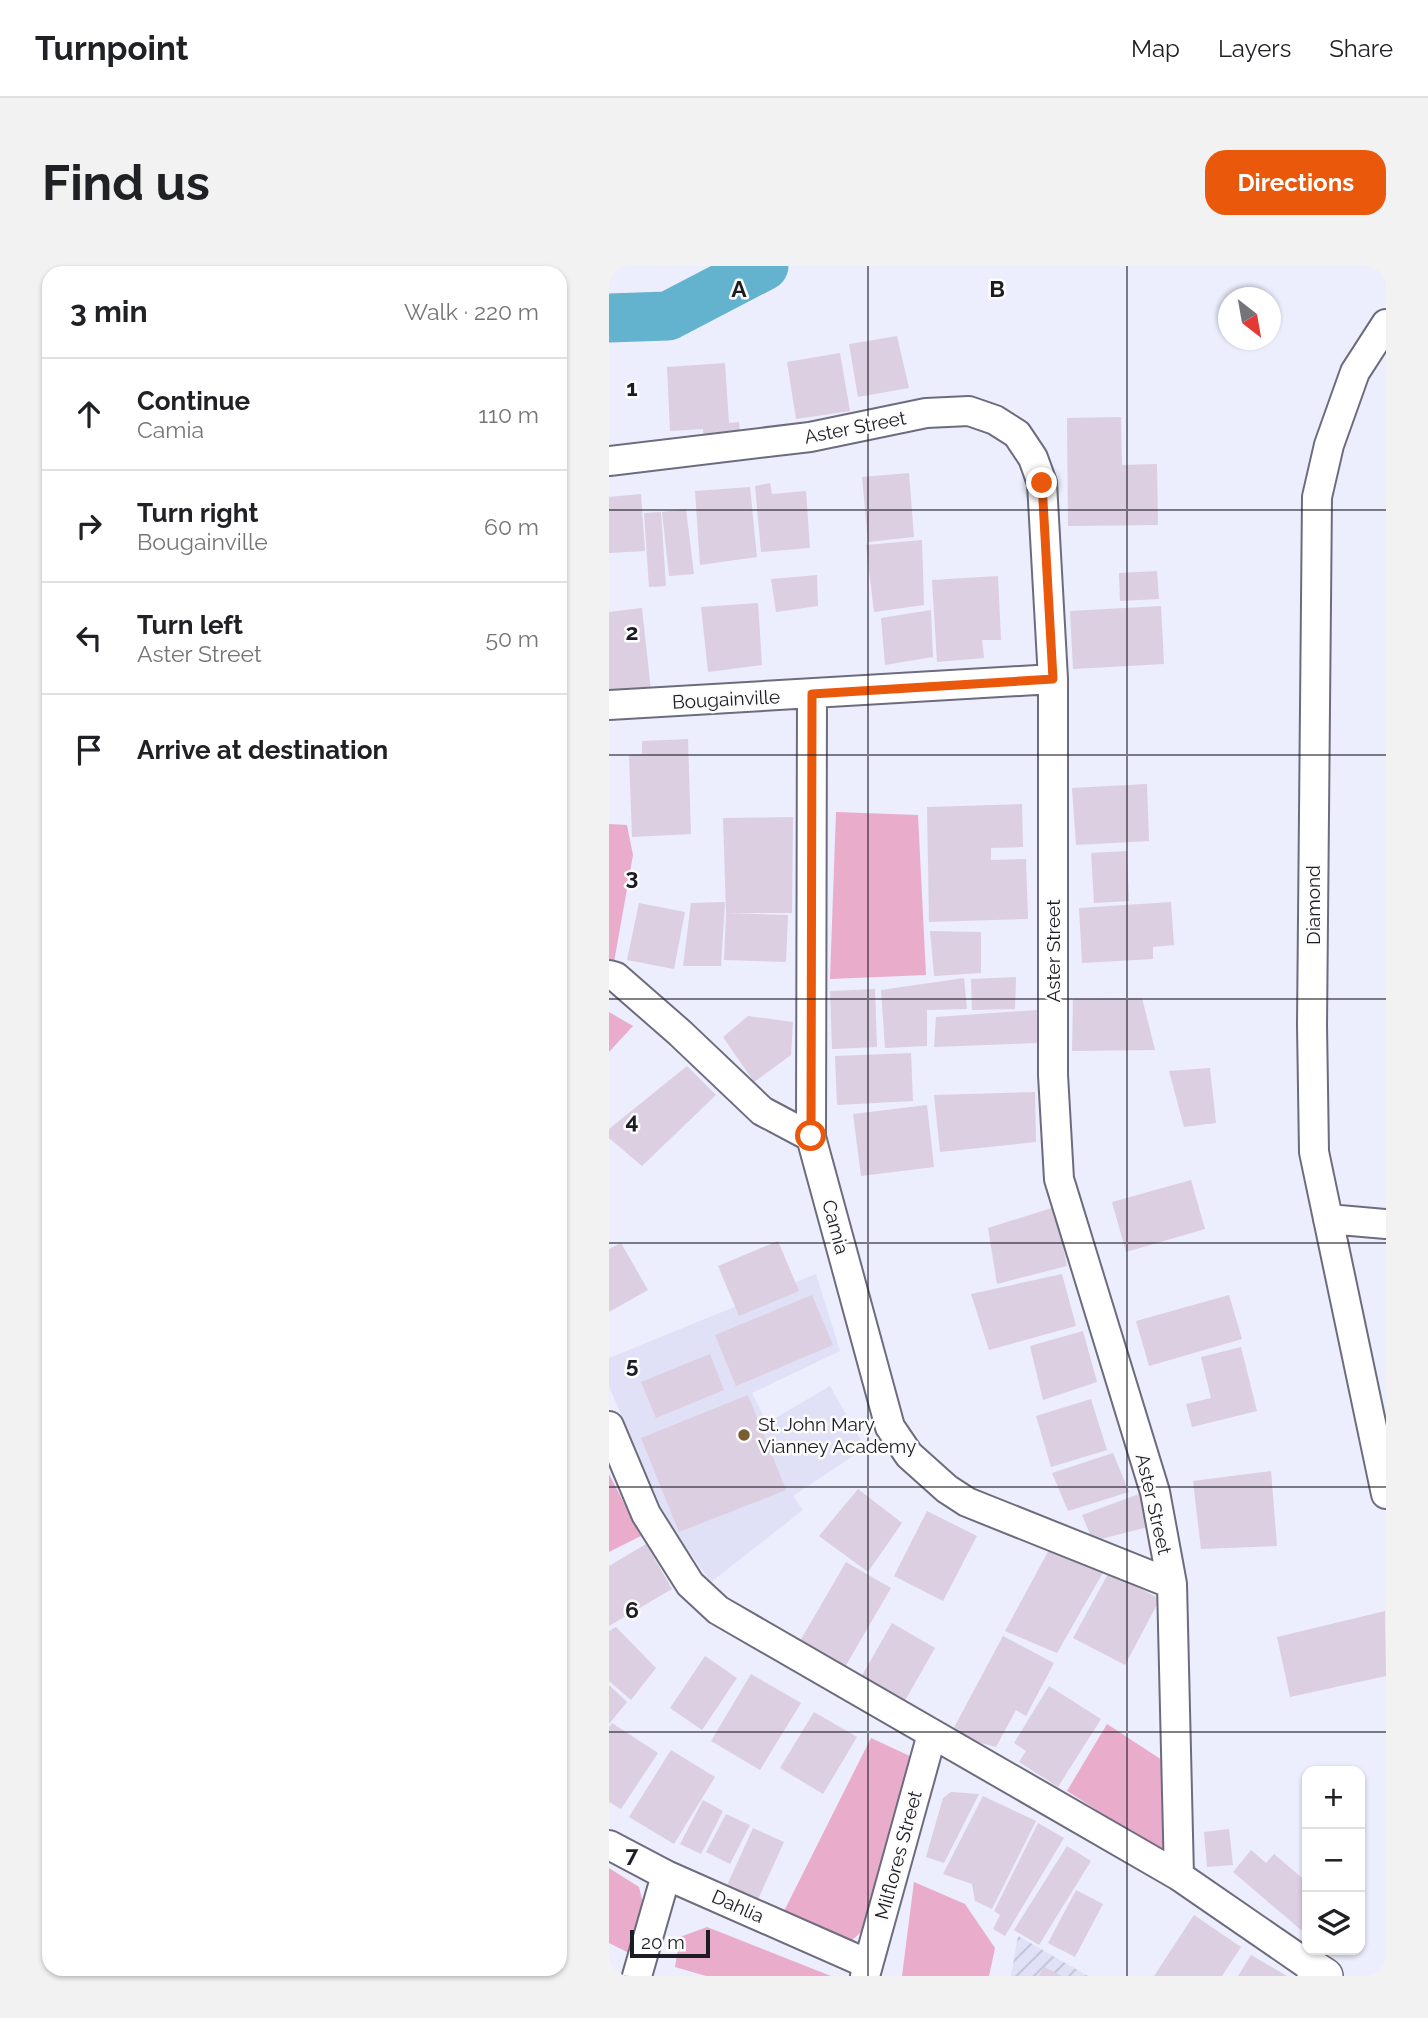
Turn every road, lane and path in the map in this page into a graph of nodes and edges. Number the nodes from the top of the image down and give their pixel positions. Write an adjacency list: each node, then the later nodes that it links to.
1 (1386, 324): 8 (street, Diamond)
2 (609, 461): 3 (street, Aster Street)
3 (1053, 679): 4 (street, Bougainville); 12 (street, Aster Street)
4 (812, 694): 5 (street, Bougainville); 7 (street, Camia)
5 (609, 705)
6 (609, 975): 7 (street)
7 (811, 1136): 12 (street, Camia)
8 (1328, 1219): 9 (street); 11 (street, Diamond)
9 (1386, 1224)
10 (609, 1426): 13 (street)
11 (1386, 1494)
12 (1172, 1584): 16 (street, Aster Street)
13 (932, 1734): 16 (street); 17 (street, Milflores Street)
14 (609, 1845): 15 (street, Dahlia)
15 (666, 1875): 17 (street, Dahlia); 19 (street)
16 (1179, 1876): 18 (street)
17 (867, 1970)
18 (1320, 1972)
19 (637, 1976)

